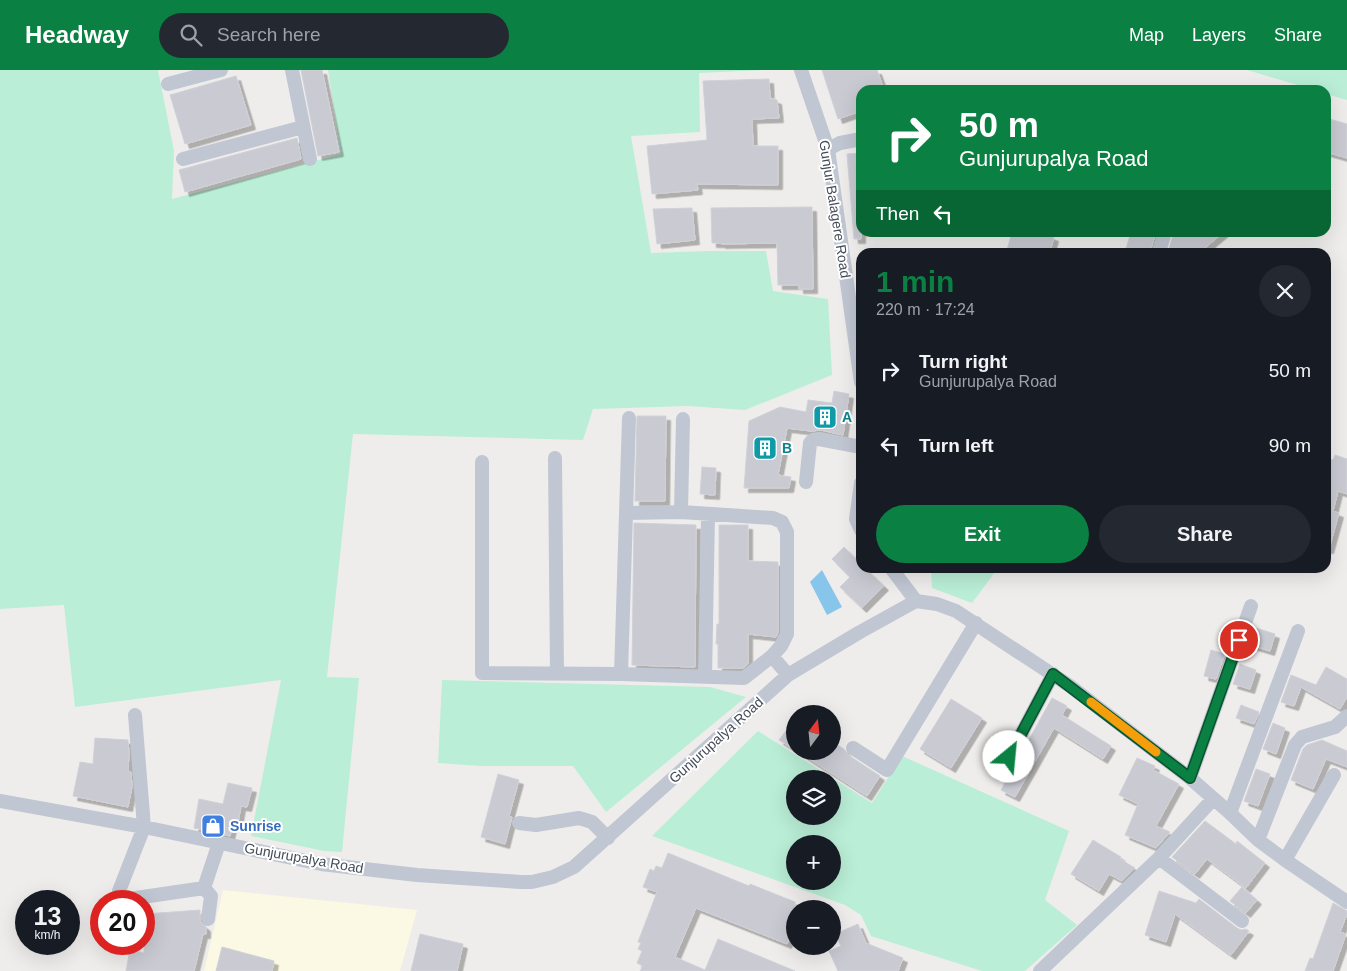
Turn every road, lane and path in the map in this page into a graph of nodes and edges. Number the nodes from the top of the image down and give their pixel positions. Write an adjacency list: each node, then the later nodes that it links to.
1 (221, 70): 4 (street)
2 (292, 70): 5 (street)
3 (801, 70): 7 (street, Gunjur Balagere Road)
4 (168, 84)
5 (304, 127): 8 (street); 9 (street)
6 (856, 140): 7 (street)
7 (828, 149): 10 (street, Gunjur Balagere Road)
8 (183, 159)
9 (310, 159)
10 (856, 339)
11 (629, 418): 18 (street)
12 (683, 419): 17 (street)
13 (856, 446): 16 (street)
14 (554, 458): 26 (street)
15 (482, 462): 26 (street)
16 (806, 482)
17 (681, 512): 18 (street); 19 (street)
18 (627, 513): 27 (street)
19 (708, 514): 25 (street); 30 (street)
20 (895, 573): 21 (street)
21 (916, 601): 23 (street); 29 (street, Gunjurupalya Road)
22 (1251, 606): 36 (street)
23 (976, 623): 28 (street); 33 (street)
24 (1298, 631): 39 (street)
25 (772, 656): 29 (street); 30 (street)
26 (557, 674): 27 (street)
27 (621, 674): 30 (street)
28 (1053, 674): 34 (street); 36 (street)
29 (788, 676): 42 (street, Gunjurupalya Road)
30 (706, 677)
31 (135, 715): 41 (street)
32 (1347, 716): 43 (street)
33 (853, 748)
34 (1000, 774)
35 (1334, 775): 46 (street)
36 (1190, 778): 37 (street)
37 (1213, 799): 39 (street); 45 (street)
38 (0, 801): 41 (street, Gunjurupalya Road)
39 (1230, 813): 43 (street)
40 (519, 823): 42 (street)
41 (144, 827): 44 (street, Gunjurupalya Road); 47 (street)
42 (608, 838): 44 (street, Gunjurupalya Road)
43 (1258, 840): 46 (street)
44 (219, 843): 47 (street)
45 (1159, 858): 50 (street); 51 (street)
46 (1284, 860): 48 (street)
47 (204, 888): 49 (street)
48 (1347, 902)
49 (208, 919)
50 (1242, 922)
51 (1040, 971)

